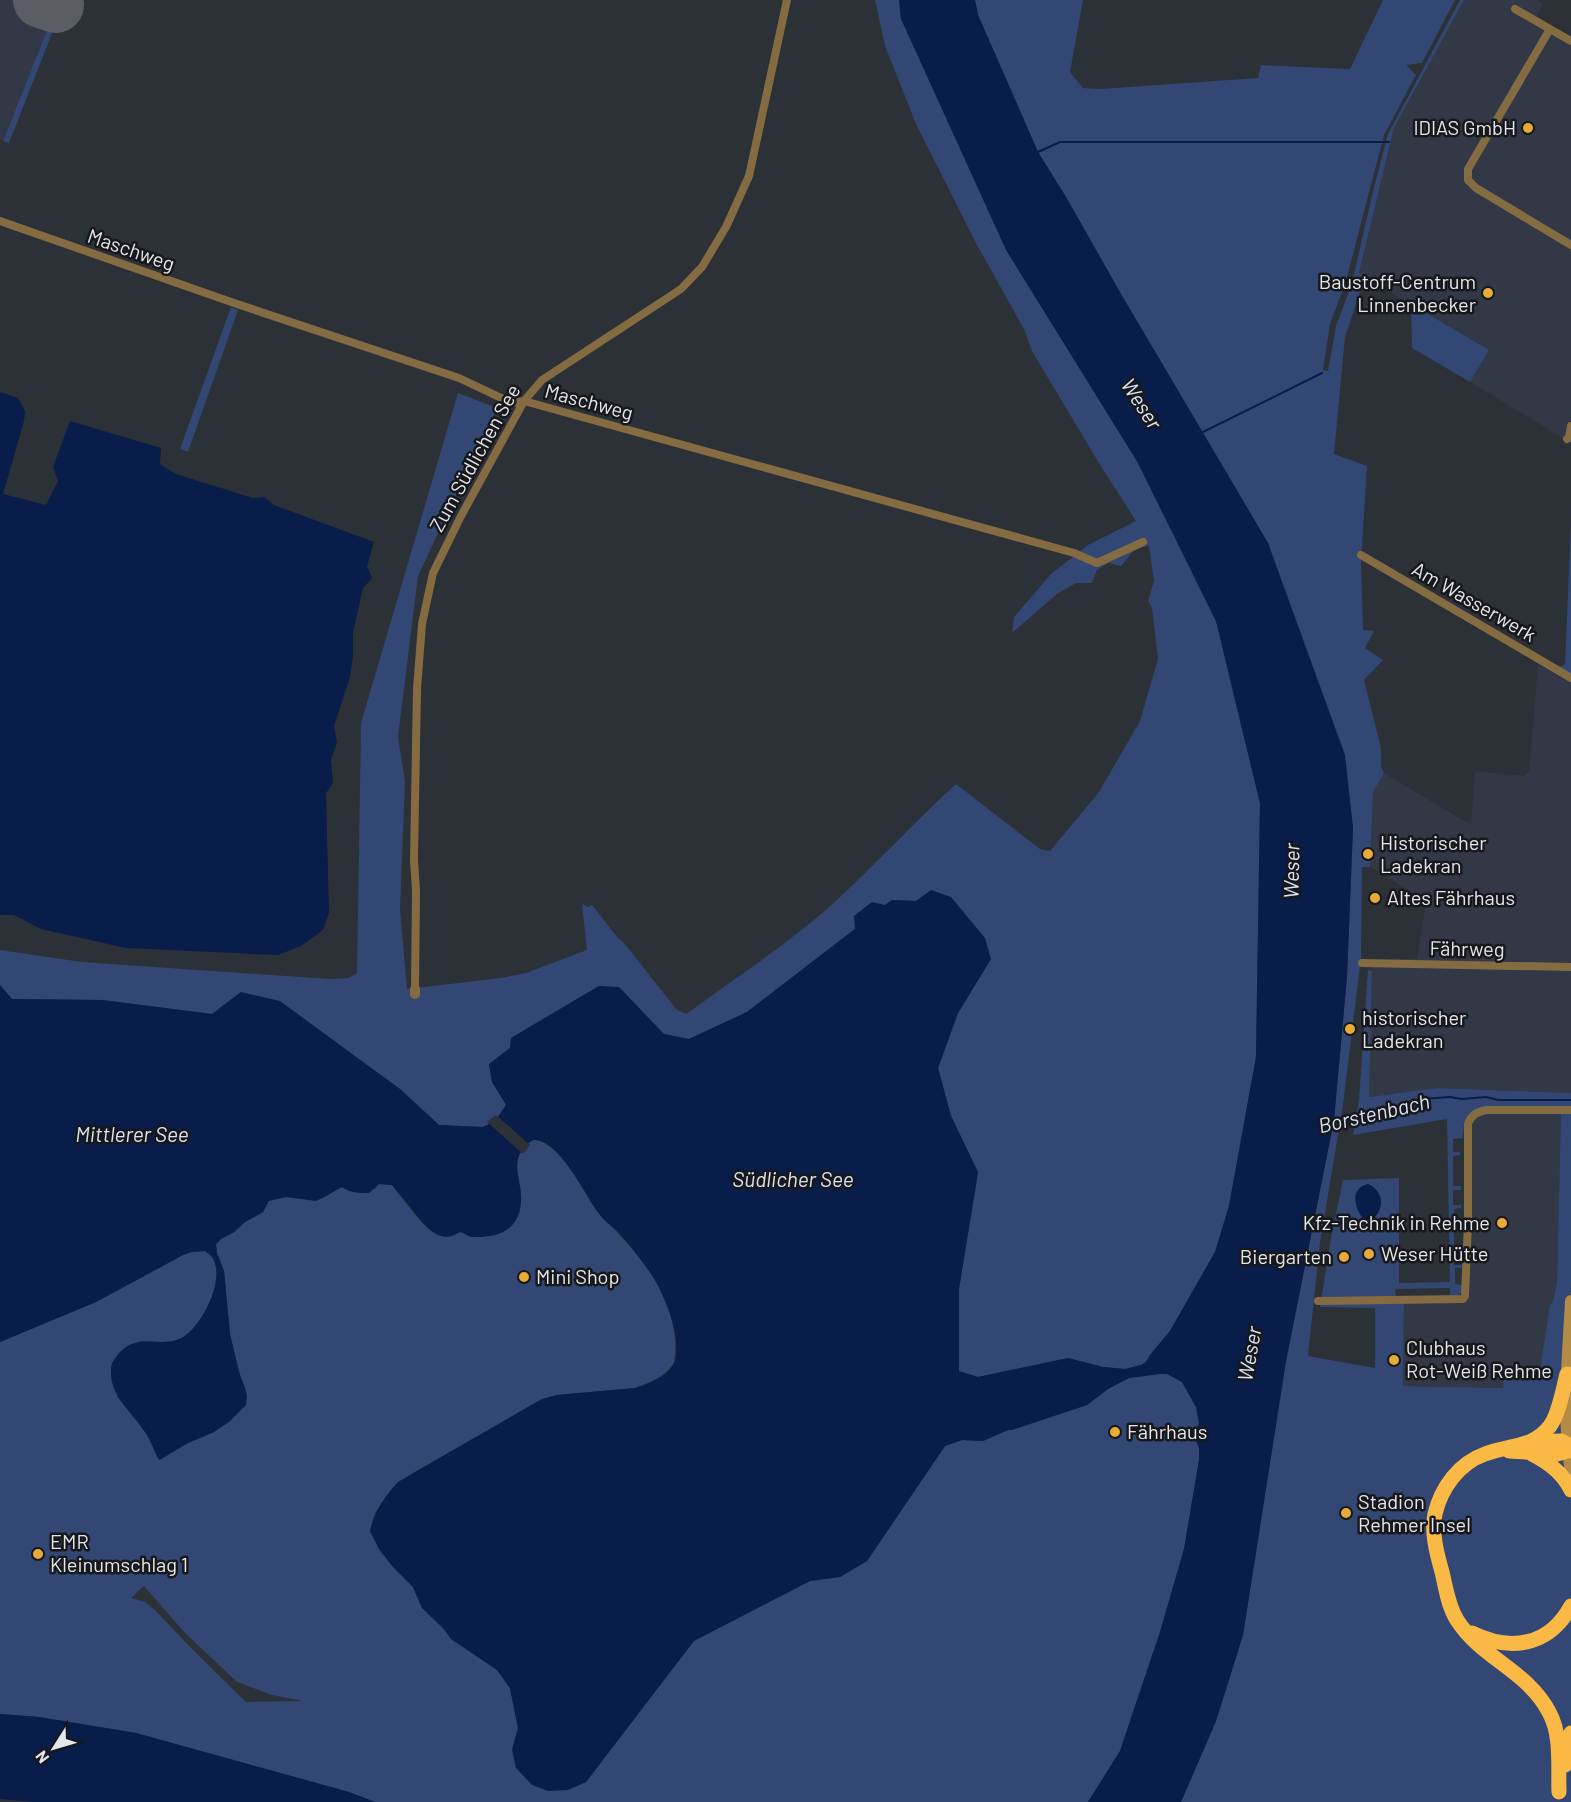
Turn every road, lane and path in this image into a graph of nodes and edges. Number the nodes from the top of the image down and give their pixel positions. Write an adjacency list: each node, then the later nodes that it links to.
1 (787, 0): 7 (street, Zum Südlichen See)
2 (1515, 9): 3 (street)
3 (1550, 29): 4 (street); 6 (street)
4 (1571, 41)
5 (0, 221): 7 (street, Maschweg)
6 (1571, 245)
7 (524, 401): 10 (street, Maschweg); 15 (street, Zum Südlichen See)
8 (1571, 426): 9 (street)
9 (1567, 439)
10 (1143, 543)
11 (1361, 555): 12 (street, Am Wasserwerk)
12 (1571, 678)
13 (1362, 963): 14 (street, Fährweg)
14 (1571, 967)
15 (415, 992)
16 (1571, 1110): 17 (street)
17 (1317, 1301)
18 (1571, 1301): 19 (main road)
19 (1567, 1374): 20 (highway); 21 (main road)
20 (1529, 1448): 21 (highway); 23 (highway); 25 (highway)
21 (1570, 1448): 22 (main road)
22 (1571, 1473)
23 (1571, 1490)
24 (1571, 1606): 25 (highway)
25 (1464, 1629): 27 (highway)
26 (1571, 1733): 27 (highway)
27 (1558, 1797)

